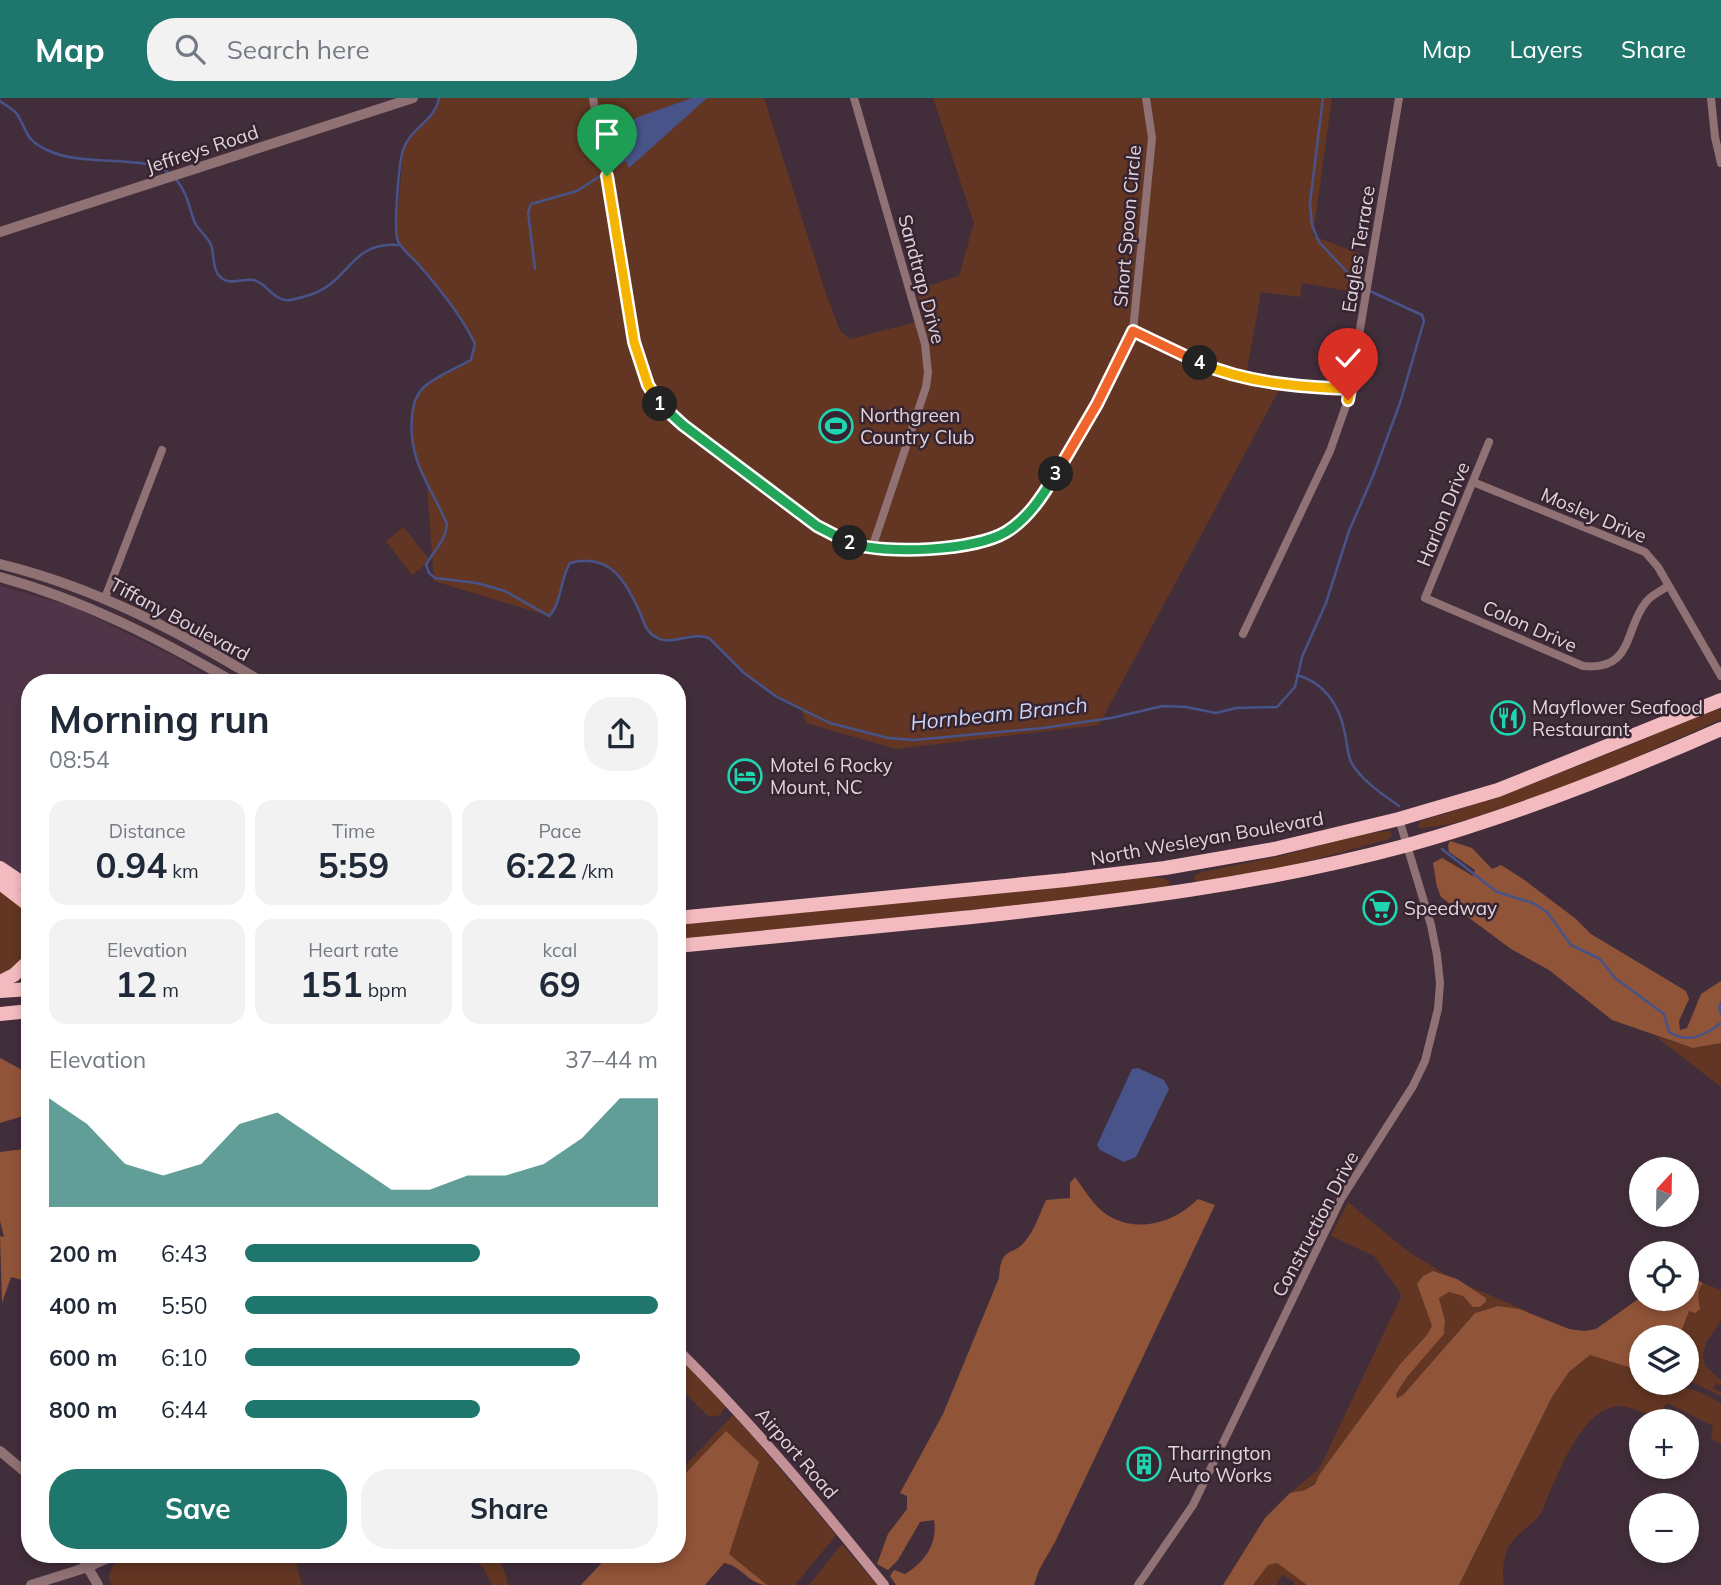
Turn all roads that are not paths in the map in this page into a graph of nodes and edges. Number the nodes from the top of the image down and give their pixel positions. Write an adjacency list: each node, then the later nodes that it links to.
1 (413, 98): 7 (street, Jeffreys Road)
2 (593, 98): 15 (street, Short Spoon Circle)
3 (854, 98): 15 (street, Sandtrap Drive)
4 (1146, 98): 10 (street, Short Spoon Circle)
5 (1399, 98): 11 (street, Eagles Terrace)
6 (1711, 98): 8 (street)
7 (388, 102): 9 (street, Jeffreys Road)
8 (1721, 163)
9 (0, 232)
10 (1133, 331): 11 (street); 15 (street, Short Spoon Circle)
11 (1350, 389): 21 (street, Eagles Terrace)
12 (1489, 442): 14 (street, Harlon Drive)
13 (162, 450): 19 (street)
14 (1473, 482): 18 (street, Mosley Drive); 20 (street, Harlon Drive)
15 (872, 548)
16 (0, 564): 19 (street, Tiffany Boulevard)
17 (0, 577): 22 (street, Tiffany Boulevard)
18 (1668, 586): 20 (street, Colon Drive); 24 (street, Mosley Drive)
19 (105, 598): 23 (street, Tiffany Boulevard)
20 (1425, 598)
21 (1243, 634)
22 (220, 674)
23 (248, 674)
24 (1721, 676)
25 (1721, 700): 27 (highway, North Wesleyan Boulevard)
26 (1721, 729): 28 (highway)
27 (1399, 819): 28 (street, Construction Drive); 29 (highway, North Wesleyan Boulevard)
28 (1407, 845): 32 (highway); 51 (street, Construction Drive)
29 (1181, 865): 32 (highway); 34 (highway, North Wesleyan Boulevard)
30 (2, 874): 31 (highway); 33 (highway)
31 (21, 884)
32 (1184, 891): 35 (highway)
33 (21, 896)
34 (686, 917)
35 (686, 945)
36 (21, 968): 37 (highway)
37 (0, 982)
38 (21, 990): 39 (highway)
39 (0, 991)
40 (21, 1012): 41 (highway)
41 (0, 1014)
42 (686, 1358): 50 (main road, Airport Road)
43 (0, 1451): 44 (street)
44 (21, 1468)
45 (86, 1563): 47 (street)
46 (97, 1563): 47 (street)
47 (88, 1567): 48 (street); 49 (street)
48 (31, 1585)
49 (98, 1585)
50 (884, 1585)
51 (1138, 1585)

